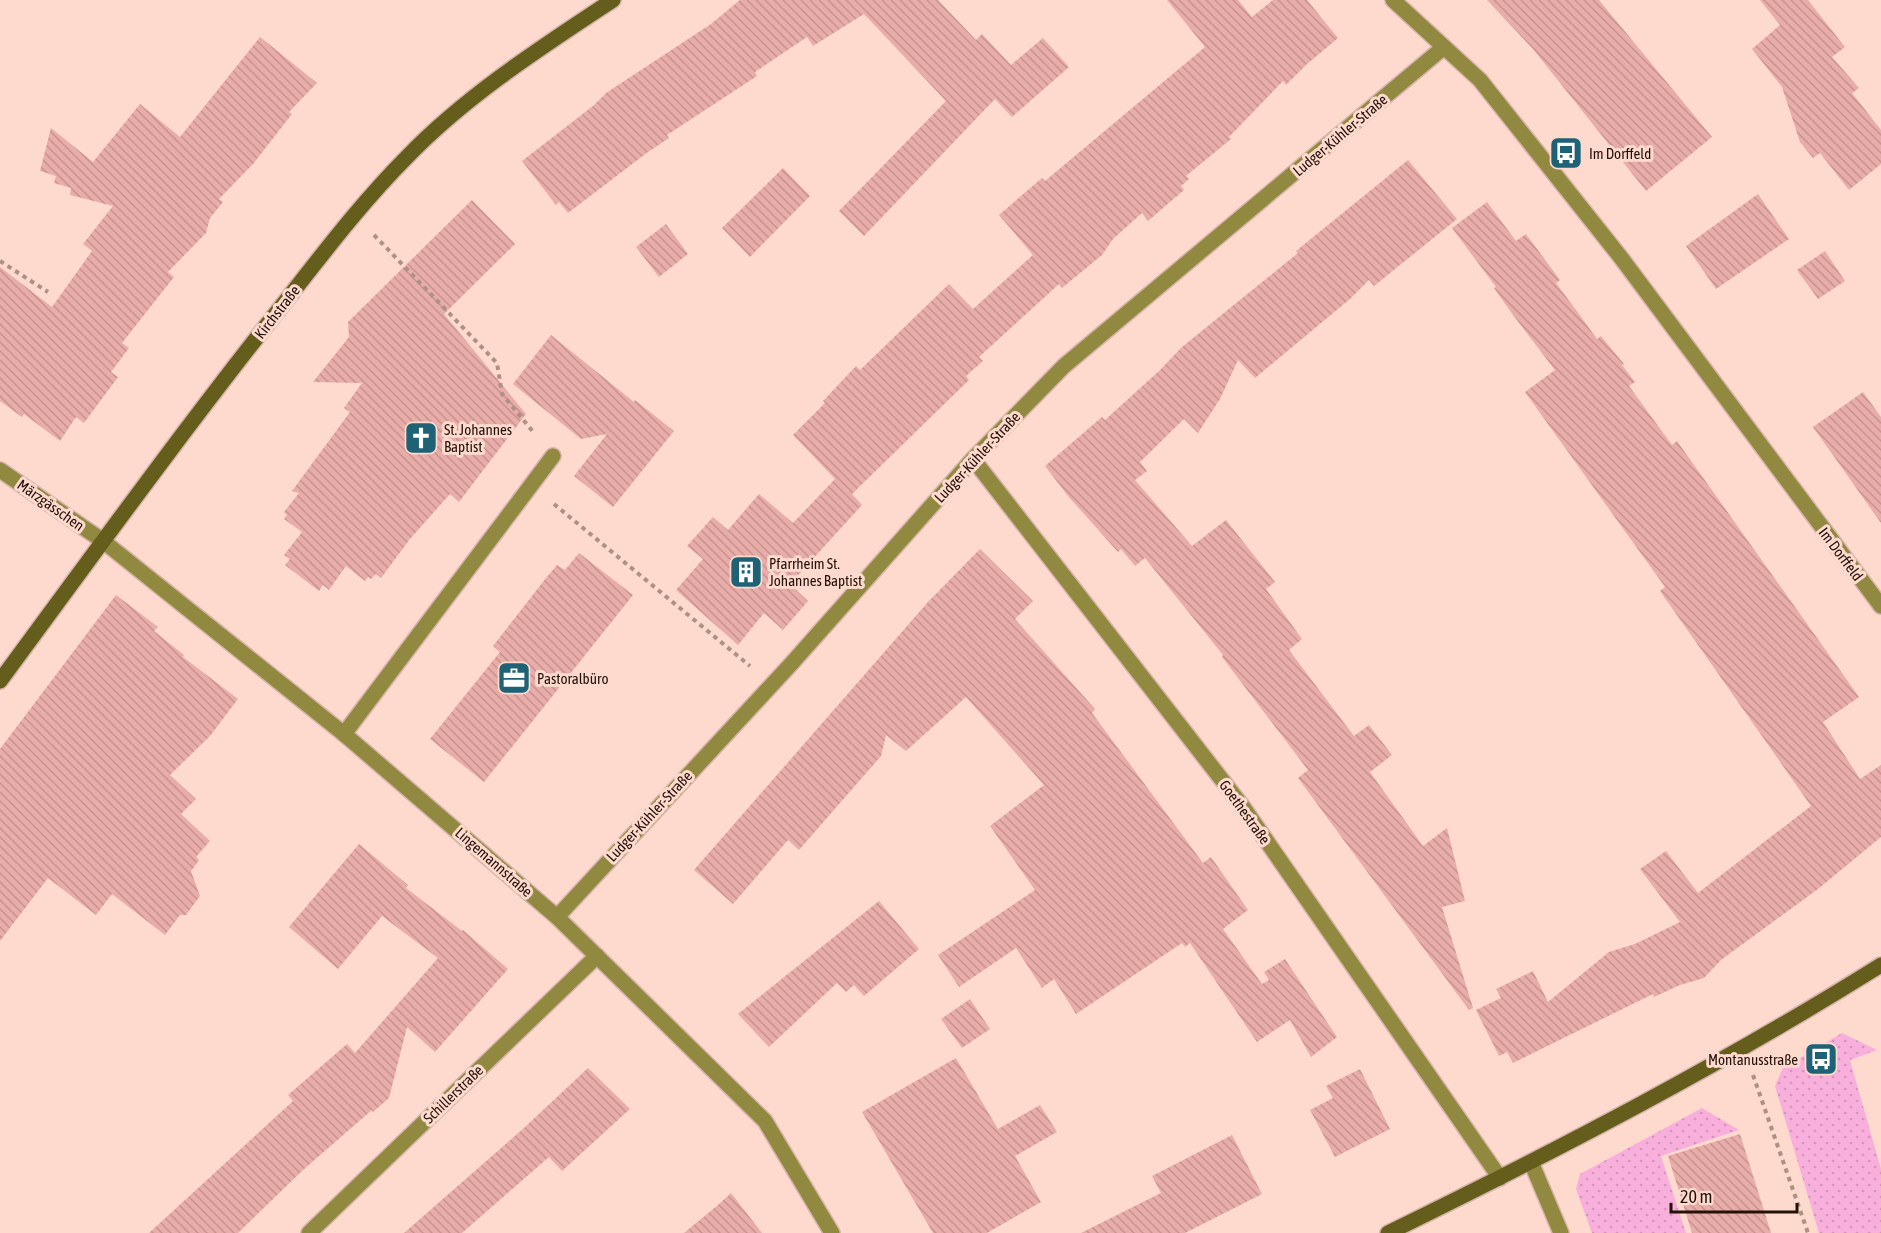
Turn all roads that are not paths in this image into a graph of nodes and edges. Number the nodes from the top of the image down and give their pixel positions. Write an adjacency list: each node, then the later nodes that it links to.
1 (613, 0): 7 (street, Kirchstraße)
2 (1393, 0): 3 (street, Im Dorffeld)
3 (1444, 47): 5 (street, Ludger-Kühler-Straße); 8 (street, Im Dorffeld)
4 (553, 456): 10 (street)
5 (974, 459): 11 (street, Ludger-Kühler-Straße); 15 (street, Goethestraße)
6 (0, 470): 7 (street, Märzgässchen)
7 (103, 541): 9 (street, Kirchstraße); 10 (street, Lingemannstraße)
8 (1881, 606)
9 (0, 681)
10 (344, 734): 11 (street, Lingemannstraße)
11 (557, 916): 12 (street, Lingemannstraße)
12 (597, 956): 16 (street, Schillerstraße); 17 (street, Lingemannstraße)
13 (1881, 965): 14 (street)
14 (1531, 1162): 15 (street); 19 (street)
15 (1500, 1178): 18 (street)
16 (309, 1233)
17 (832, 1233)
18 (1388, 1233)
19 (1561, 1233)

